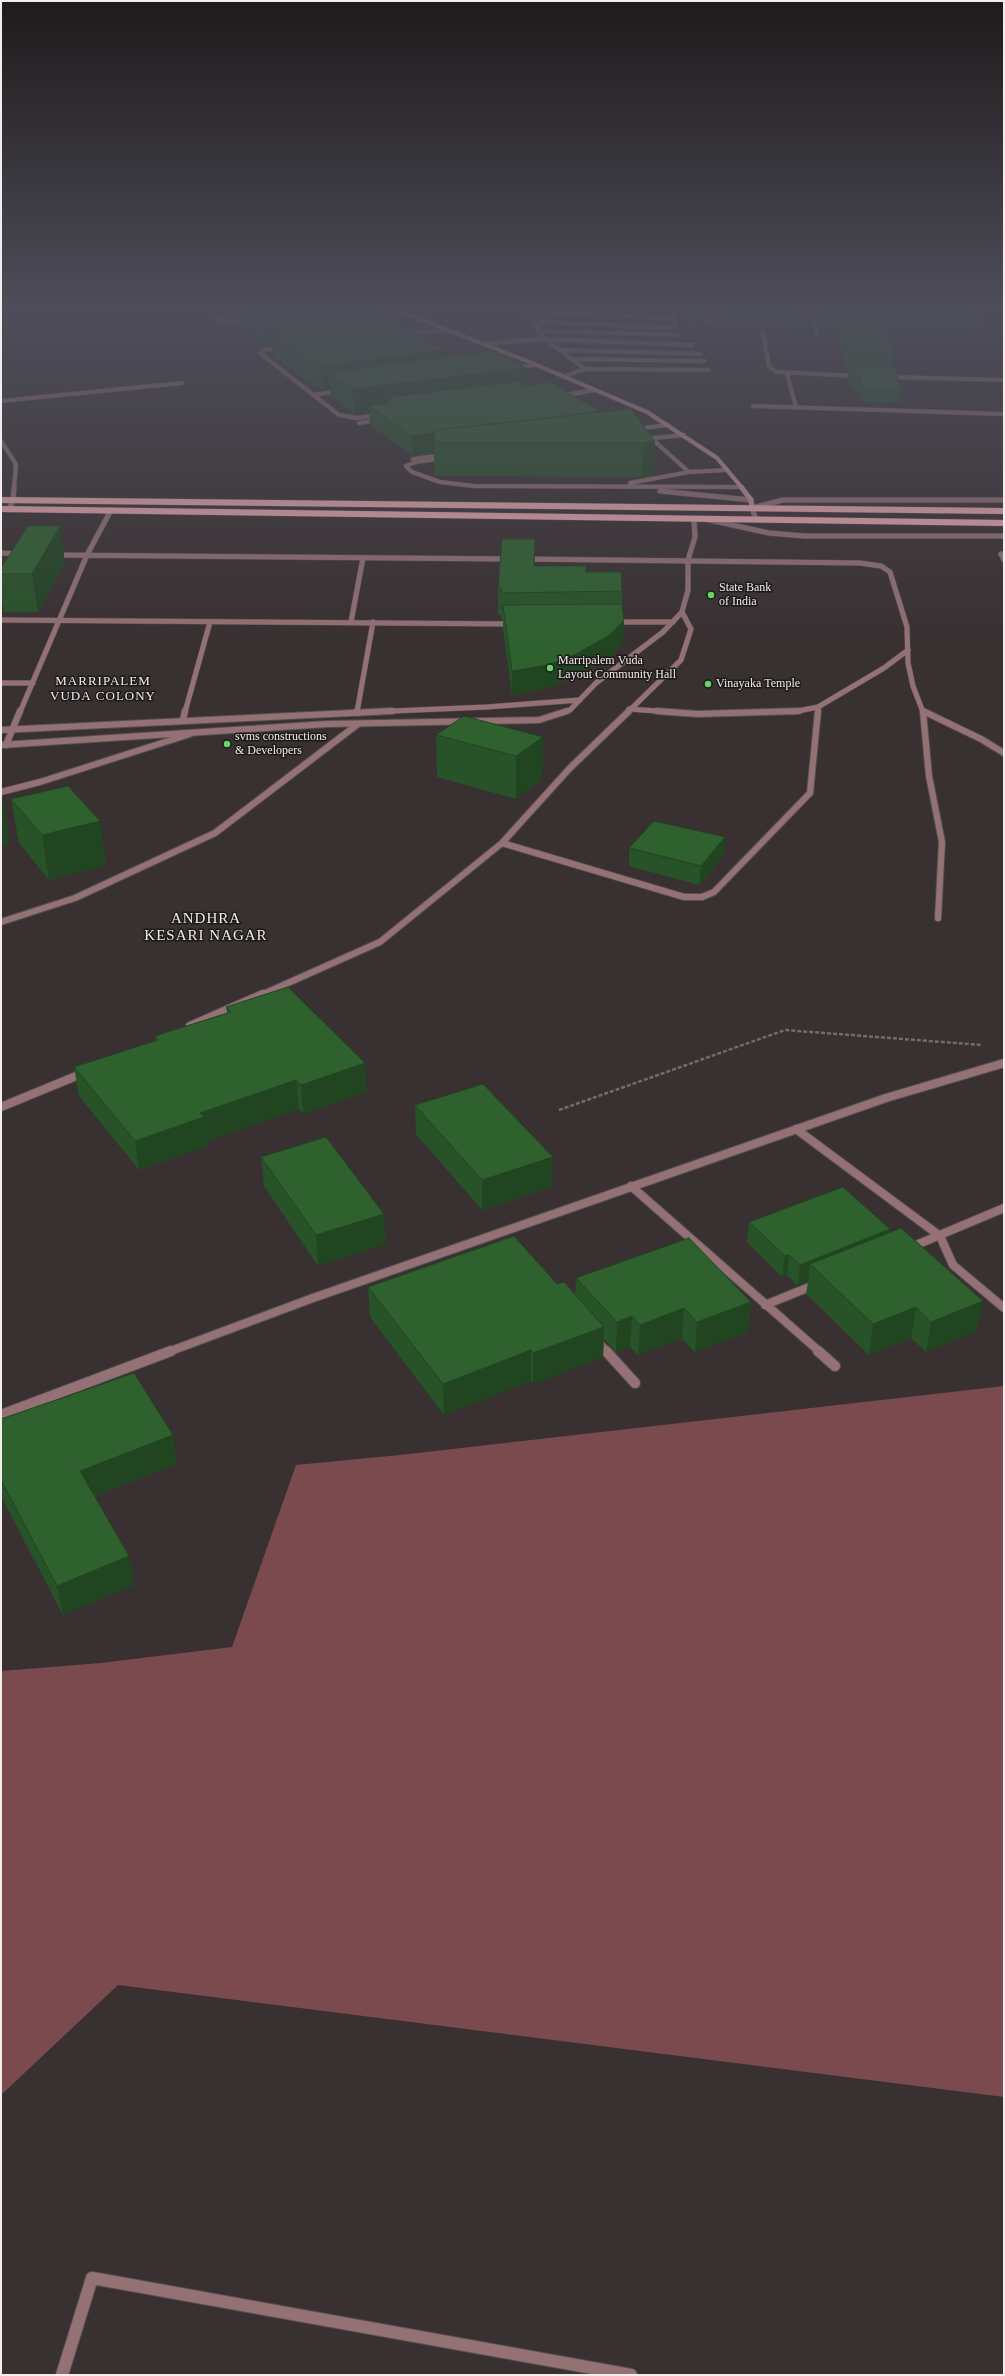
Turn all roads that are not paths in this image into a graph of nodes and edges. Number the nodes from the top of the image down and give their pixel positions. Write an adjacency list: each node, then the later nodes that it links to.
1 (368, 422): 3 (street)
2 (663, 422): 4 (main road)
3 (359, 423)
4 (668, 425): 5 (street); 6 (main road)
5 (632, 430)
6 (684, 435): 8 (street); 13 (main road)
7 (639, 439): 8 (street)
8 (652, 439): 14 (street)
9 (1, 441): 18 (street)
10 (452, 454): 12 (street)
11 (447, 458): 15 (street)
12 (413, 459)
13 (727, 470): 14 (street); 16 (main road)
14 (689, 472): 15 (street)
15 (612, 486): 16 (street); 19 (street)
16 (742, 487): 19 (main road)
17 (1, 500): 18 (main road)
18 (12, 500): 21 (main road); 23 (street)
19 (751, 500): 21 (main road)
20 (1004, 500): 21 (street)
21 (752, 508): 25 (main road); 28 (street)
22 (1, 510): 23 (main road)
23 (9, 510): 24 (main road)
24 (111, 510): 26 (main road); 35 (street)
25 (1004, 511)
26 (694, 519): 27 (main road); 37 (street)
27 (705, 519): 28 (main road); 30 (street)
28 (756, 520): 29 (main road)
29 (1004, 523)
30 (1004, 536)
31 (1, 554): 32 (street)
32 (24, 554)
33 (48, 554): 35 (street)
34 (1004, 554): 38 (street)
35 (87, 555): 36 (street); 41 (street)
36 (363, 558): 37 (street); 43 (street)
37 (688, 560): 39 (street); 48 (street)
38 (1004, 560)
39 (682, 612): 46 (street); 53 (street)
40 (1, 620): 41 (street)
41 (59, 621): 42 (street); 50 (street)
42 (210, 622): 43 (street); 56 (street)
43 (351, 622): 44 (street)
44 (373, 622): 47 (street); 55 (street)
45 (610, 622): 46 (street)
46 (673, 622): 51 (street)
47 (522, 624)
48 (908, 650): 52 (street); 54 (street)
49 (1, 683): 50 (street)
50 (32, 683): 58 (street)
51 (580, 700): 55 (street); 57 (street)
52 (818, 706): 53 (street); 64 (street)
53 (629, 709): 64 (street)
54 (923, 712): 62 (street); 65 (street)
55 (357, 713): 56 (street)
56 (183, 720): 58 (street)
57 (358, 724): 60 (street); 66 (street)
58 (12, 729): 59 (street); 61 (street)
59 (1, 730)
60 (190, 734): 61 (street); 63 (street)
61 (4, 745)
62 (1004, 753)
63 (1, 792)
64 (502, 843): 67 (street)
65 (938, 918)
66 (1, 922)
67 (180, 1030)
68 (1004, 1063): 71 (street)
69 (96, 1068): 70 (street)
70 (1, 1107)
71 (796, 1129): 72 (street); 75 (street)
72 (631, 1186): 74 (street); 79 (street)
73 (1004, 1208): 75 (street)
74 (499, 1233): 76 (street); 84 (street)
75 (940, 1236): 77 (street); 80 (street)
76 (507, 1243)
77 (904, 1250)
78 (824, 1282): 79 (street)
79 (765, 1305): 82 (street)
80 (1004, 1308)
81 (587, 1330): 83 (street)
82 (835, 1366)
83 (635, 1383)
84 (1, 1416)
85 (62, 2375): 86 (street)
86 (629, 2375)

